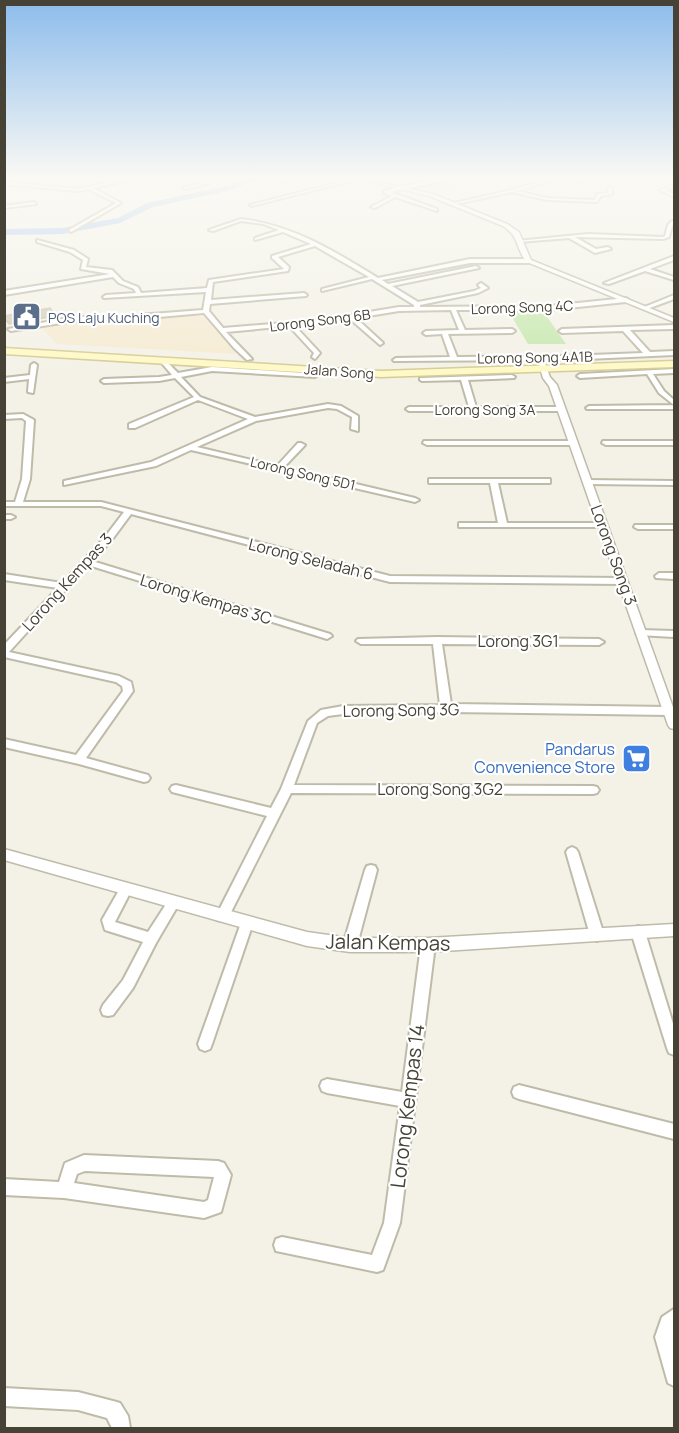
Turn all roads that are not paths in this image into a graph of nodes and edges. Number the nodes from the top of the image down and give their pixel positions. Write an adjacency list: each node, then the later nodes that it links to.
1 (52, 245): 11 (street)
2 (312, 245): 17 (street)
3 (317, 245): 12 (street)
4 (521, 245): 8 (street)
5 (585, 245): 6 (street)
6 (608, 249)
7 (675, 258): 10 (street)
8 (529, 261): 12 (street); 24 (street)
9 (476, 268): 15 (street)
10 (645, 269): 13 (street); 14 (street)
11 (113, 275): 19 (street); 20 (street)
12 (377, 278): 15 (street); 18 (street)
13 (675, 279)
14 (607, 283)
15 (389, 285): 26 (street)
16 (481, 285): 26 (street)
17 (209, 287): 20 (street); 25 (street)
18 (324, 290)
19 (4, 293)
20 (139, 294): 22 (street)
21 (304, 296): 25 (street)
22 (106, 297)
23 (675, 297): 27 (street)
24 (626, 300): 27 (street); 28 (street, Lorong Song 4C)
25 (208, 302): 29 (street)
26 (417, 306): 28 (street, Lorong Song 4C); 30 (street, Lorong Song 6B)
27 (645, 308): 31 (street)
28 (453, 309): 40 (street)
29 (206, 311): 34 (street); 35 (street)
30 (351, 317): 32 (street, Lorong Song 6B); 42 (street)
31 (675, 320)
32 (291, 325): 35 (street, Lorong Song 6B); 48 (street)
33 (675, 327): 36 (street)
34 (11, 329)
35 (223, 330): 50 (street)
36 (626, 330): 38 (street); 47 (street)
37 (512, 331): 40 (street)
38 (562, 331)
39 (444, 332): 40 (street); 41 (street); 51 (street)
40 (462, 332)
41 (426, 333)
42 (380, 343)
43 (4, 345): 45 (main road, Jalan Song)
44 (4, 351): 52 (main road, Jalan Song)
45 (153, 353): 50 (main road, Jalan Song); 52 (main road)
46 (675, 353): 47 (street, Lorong Song 4A1B)
47 (648, 354): 51 (street, Lorong Song 4A1B)
48 (315, 357)
49 (675, 358): 57 (main road, Jalan Song)
50 (249, 359): 56 (main road); 57 (main road, Jalan Song)
51 (454, 359): 53 (street, Lorong Song 4A1B)
52 (162, 360): 56 (main road, Jalan Song); 61 (street)
53 (396, 360)
54 (675, 364): 57 (main road, Jalan Song)
55 (34, 366): 63 (street)
56 (272, 366): 57 (main road, Jalan Song)
57 (547, 366): 75 (street, Lorong Song 3)
58 (675, 371): 59 (street)
59 (649, 372): 62 (street); 71 (street)
60 (315, 375): 61 (street)
61 (176, 376): 68 (street); 70 (street)
62 (580, 376)
63 (32, 377): 67 (street); 69 (street)
64 (512, 377): 65 (street)
65 (464, 378): 66 (street); 74 (street)
66 (422, 379)
67 (4, 380)
68 (104, 381)
69 (31, 393)
70 (198, 398): 77 (street); 78 (street)
71 (675, 405): 72 (street)
72 (589, 408)
73 (409, 409): 74 (street, Lorong Song 3A)
74 (473, 409): 75 (street, Lorong Song 3A)
75 (561, 409): 81 (street, Lorong Song 3)
76 (4, 417): 95 (street)
77 (254, 419): 79 (street); 85 (street)
78 (132, 426)
79 (355, 429)
80 (426, 443): 81 (street)
81 (573, 443): 90 (street, Lorong Song 3)
82 (606, 443): 83 (street)
83 (675, 444)
84 (300, 445): 86 (street)
85 (192, 448): 86 (street, Lorong Song 5D1); 91 (street)
86 (280, 467): 93 (street, Lorong Song 5D1)
87 (432, 481): 89 (street)
88 (547, 481): 89 (street)
89 (495, 482): 98 (street)
90 (588, 482): 92 (street); 99 (street, Lorong Song 3)
91 (67, 483)
92 (675, 483)
93 (415, 500)
94 (4, 504): 95 (street, Lorong Seladah 6)
95 (18, 504): 96 (street, Lorong Seladah 6)
96 (128, 513): 102 (street, Lorong Kempas 3); 106 (street, Lorong Seladah 6)
97 (462, 525): 98 (street)
98 (503, 525): 99 (street)
99 (602, 525): 106 (street, Lorong Song 3)
100 (638, 527): 101 (street)
101 (675, 527)
102 (86, 562): 107 (street, Lorong Kempas 3); 110 (street, Lorong Kempas 3C)
103 (659, 576): 104 (street)
104 (675, 576)
105 (4, 577): 107 (street)
106 (623, 581): 108 (street, Lorong Song 3)
107 (65, 586): 114 (street, Lorong Kempas 3)
108 (642, 633): 109 (street); 115 (street, Lorong Song 3)
109 (675, 634)
110 (327, 636)
111 (436, 640): 112 (street, Lorong 3G1); 113 (street, Lorong 3G1); 116 (street)
112 (361, 641)
113 (599, 642)
114 (4, 652): 119 (street)
115 (670, 704): 116 (street, Lorong Song 3G); 117 (street, Lorong Song 3)
116 (446, 708): 122 (street, Lorong Song 3G)
117 (675, 725)
118 (4, 743): 119 (street)
119 (79, 760): 120 (street)
120 (144, 778)
121 (176, 789): 124 (street)
122 (287, 789): 123 (street, Lorong Song 3G2); 124 (street, Lorong Song 3G)
123 (593, 790)
124 (273, 813): 130 (street, Lorong Song 3G)
125 (572, 852): 134 (street)
126 (4, 854): 128 (street, Jalan Kempas)
127 (371, 870): 136 (street)
128 (126, 889): 129 (street, Jalan Kempas); 135 (street)
129 (174, 902): 130 (street, Jalan Kempas); 135 (street)
130 (222, 916): 131 (street, Jalan Kempas)
131 (248, 922): 136 (street, Jalan Kempas); 139 (street)
132 (675, 930): 133 (street, Jalan Kempas)
133 (638, 932): 134 (street, Jalan Kempas); 140 (street)
134 (597, 935): 137 (street, Jalan Kempas)
135 (151, 939): 138 (street)
136 (350, 945): 137 (street, Jalan Kempas)
137 (428, 945): 143 (street, Lorong Kempas 14)
138 (108, 1010)
139 (205, 1044)
140 (675, 1048)
141 (327, 1086): 143 (street)
142 (519, 1092): 144 (street)
143 (407, 1100): 147 (street, Lorong Kempas 14)
144 (675, 1132)
145 (4, 1187): 146 (street)
146 (64, 1190): 146 (street)
147 (282, 1245)
148 (675, 1318): 149 (street)
149 (675, 1377)
150 (4, 1397): 151 (street)
151 (121, 1428)

